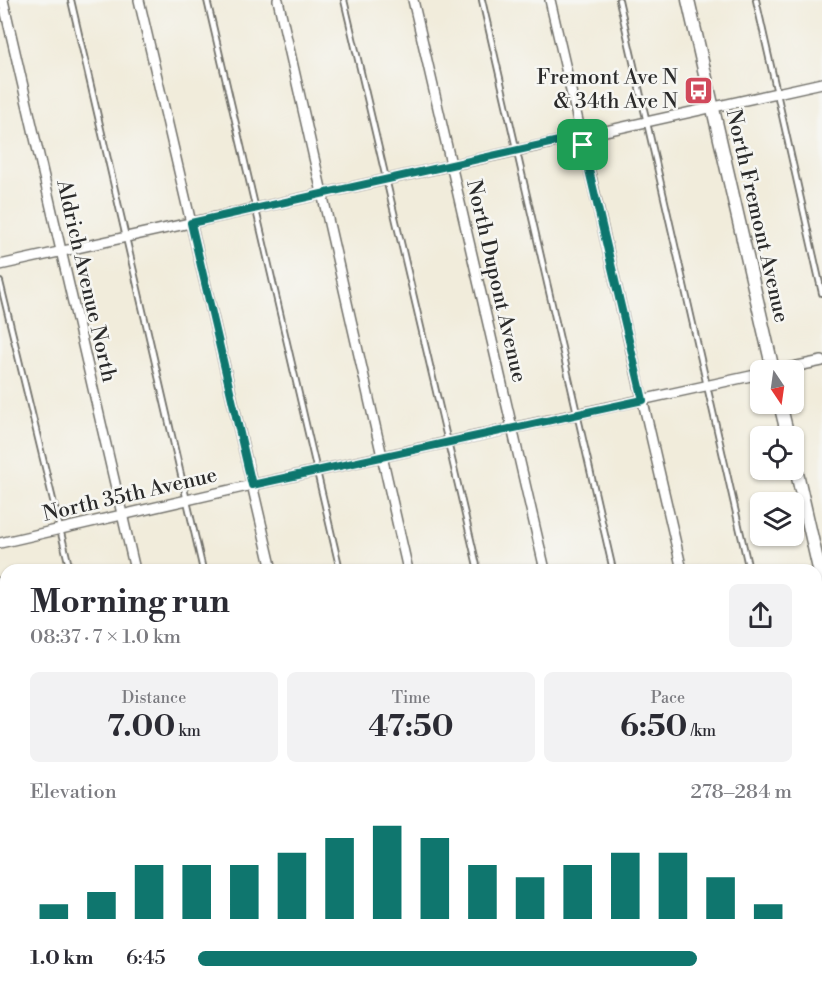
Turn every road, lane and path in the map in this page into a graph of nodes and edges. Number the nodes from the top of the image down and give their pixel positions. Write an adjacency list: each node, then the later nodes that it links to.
1 (3, 0): 25 (street, Aldrich Avenue North)
2 (71, 0): 24 (lane)
3 (139, 0): 23 (street)
4 (207, 0): 22 (lane)
5 (278, 0): 21 (street)
6 (345, 0): 20 (lane)
7 (413, 0): 19 (street, North Dupont Avenue)
8 (482, 0): 18 (lane)
9 (550, 0): 17 (street)
10 (619, 0): 16 (lane)
11 (688, 0): 15 (street, North Fremont Avenue)
12 (756, 0): 14 (lane)
13 (822, 83): 14 (street)
14 (777, 93): 15 (street); 28 (lane)
15 (712, 107): 16 (street); 29 (street, North Fremont Avenue)
16 (646, 122): 17 (street); 33 (lane)
17 (581, 136): 18 (street); 34 (street)
18 (517, 151): 19 (street); 35 (lane)
19 (451, 165): 20 (street); 36 (street, North Dupont Avenue)
20 (385, 180): 21 (street); 37 (lane)
21 (322, 193): 22 (street); 38 (street)
22 (256, 208): 23 (street); 39 (lane)
23 (191, 223): 24 (street); 41 (street)
24 (126, 237): 25 (street); 42 (lane)
25 (61, 252): 26 (street); 43 (street, Aldrich Avenue North)
26 (0, 265)
27 (0, 282): 44 (lane)
28 (822, 293)
29 (771, 360)
30 (822, 361): 31 (street)
31 (804, 365)
32 (750, 376): 33 (street, North 35th Avenue)
33 (707, 387): 34 (street, North 35th Avenue); 56 (lane)
34 (643, 400): 35 (street, North 35th Avenue); 55 (street)
35 (577, 414): 36 (street, North 35th Avenue); 54 (lane)
36 (512, 428): 37 (street, North 35th Avenue); 53 (street, North Dupont Avenue)
37 (448, 442): 38 (street, North 35th Avenue); 52 (lane)
38 (382, 458): 39 (street, North 35th Avenue); 51 (street)
39 (318, 472): 41 (street, North 35th Avenue); 50 (lane)
40 (799, 480): 57 (street)
41 (252, 485): 42 (street, North 35th Avenue); 49 (street)
42 (188, 500): 43 (street, North 35th Avenue); 48 (lane)
43 (122, 515): 44 (street, North 35th Avenue); 47 (street, Aldrich Avenue North)
44 (61, 529): 45 (street, North 35th Avenue); 46 (lane)
45 (0, 543)
46 (69, 564)
47 (134, 564)
48 (202, 564)
49 (271, 564)
50 (339, 564)
51 (407, 564)
52 (477, 564)
53 (544, 564)
54 (612, 564)
55 (681, 564)
56 (748, 564)
57 (818, 564)

